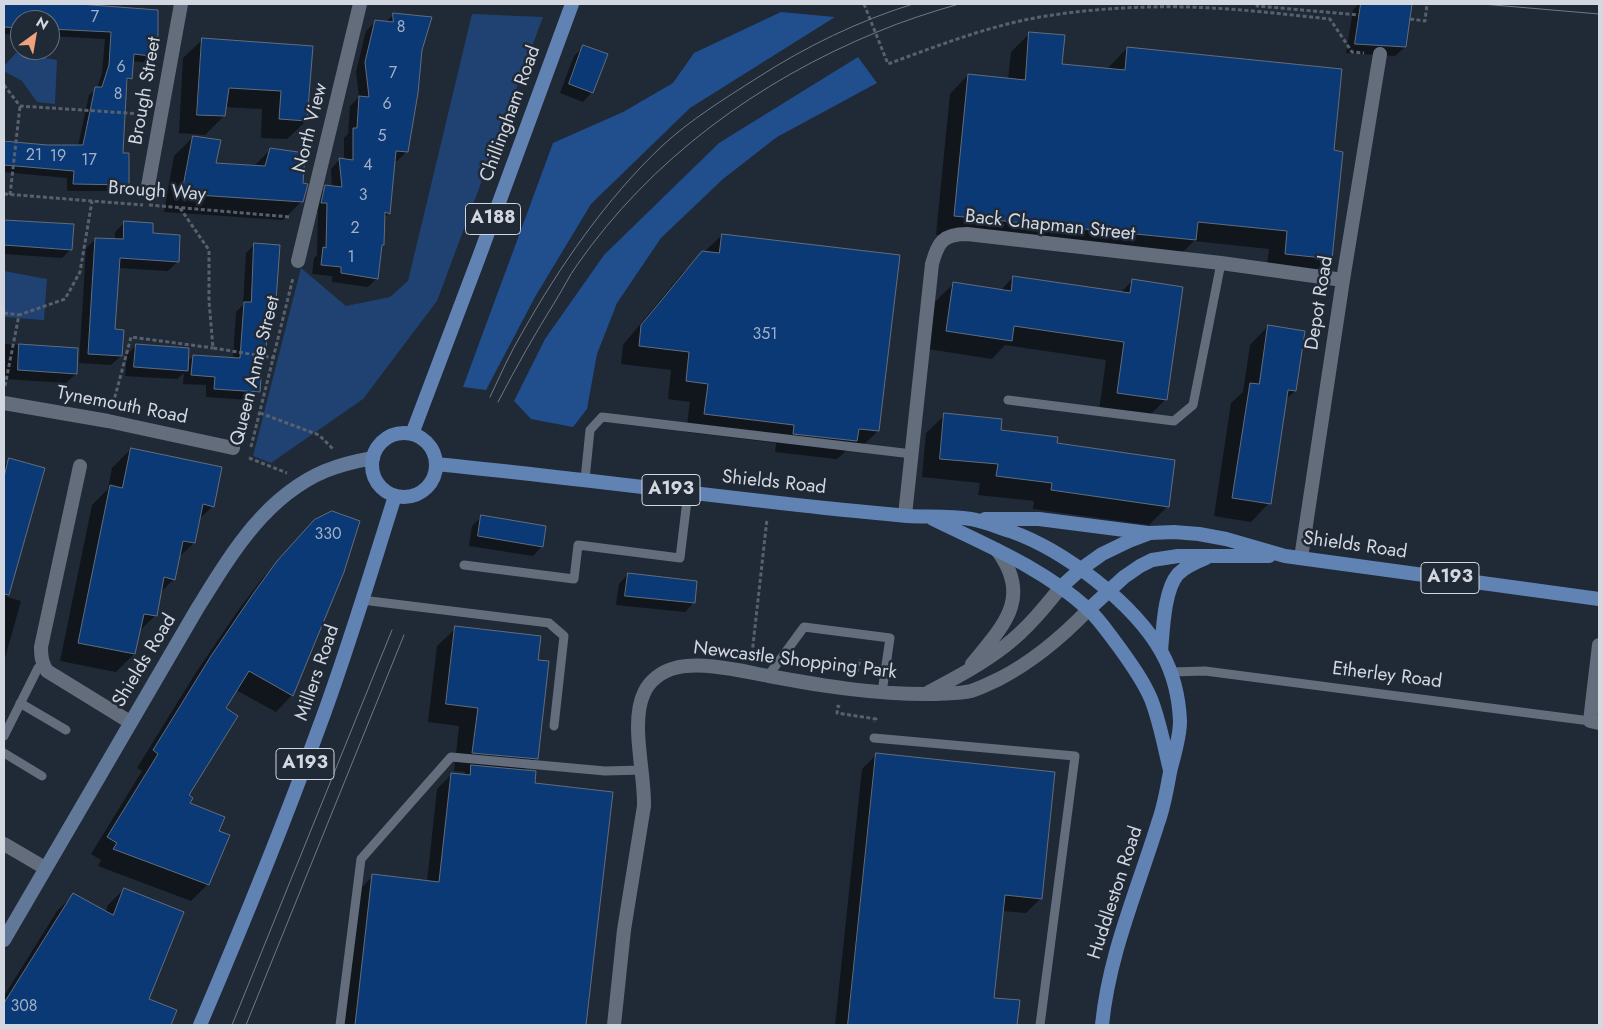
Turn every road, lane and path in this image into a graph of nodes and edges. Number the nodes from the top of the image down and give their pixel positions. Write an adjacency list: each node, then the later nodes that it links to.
1 (181, 4): 12 (street, Brough Street)
2 (360, 4): 18 (street, North View)
3 (572, 4): 31 (main road, Chillingham Road / A188)
4 (864, 4): 9 (path)
5 (1258, 4): 7 (path)
6 (1427, 4): 8 (path)
7 (1359, 15)
8 (1410, 20)
9 (1380, 54): 21 (street, Depot Road)
10 (4, 85): 11 (path)
11 (20, 106): 12 (path); 15 (path)
12 (161, 115): 13 (street, Brough Street)
13 (148, 186)
14 (4, 194): 15 (path, Brough Way)
15 (10, 195): 16 (path, Brough Way)
16 (92, 201): 17 (path, Brough Way); 23 (path)
17 (179, 207): 18 (path, Brough Way); 24 (path)
18 (308, 219): 19 (street, North View)
19 (298, 261): 25 (path, Queen Anne Street)
20 (1221, 263): 21 (street, Back Chapman Street); 27 (lane); 33 (street, Back Chapman Street)
21 (1342, 280): 50 (street, Depot Road)
22 (4, 313): 23 (path)
23 (19, 315): 26 (path)
24 (213, 348): 25 (path); 30 (path)
25 (274, 358): 29 (path, Queen Anne Street)
26 (4, 391)
27 (1008, 400)
28 (4, 403): 30 (street, Tynemouth Road)
29 (260, 413): 35 (path); 39 (path, Queen Anne Street)
30 (108, 421): 32 (street, Tynemouth Road)
31 (412, 434): 34 (main road); 36 (main road)
32 (233, 448)
33 (912, 454): 38 (lane); 43 (street, Back Chapman Street)
34 (372, 458): 35 (main road, Shields Road); 41 (main road)
35 (348, 463): 39 (main road, Shields Road)
36 (436, 464): 38 (main road, Shields Road / A193); 41 (main road)
37 (80, 466): 60 (street)
38 (585, 479): 40 (main road, Shields Road / A193)
39 (306, 481): 70 (main road, Shields Road)
40 (688, 492): 42 (main road, Shields Road / A193); 51 (lane)
41 (395, 496): 56 (main road, Millers Road / A193)
42 (768, 502): 43 (main road, Shields Road / A193); 61 (path)
43 (905, 515): 44 (main road, Shields Road / A193)
44 (929, 517): 45 (main road, Shields Road / A193); 47 (main road, Shields Road / A193)
45 (975, 520): 46 (main road); 52 (main road, Shields Road / A193)
46 (1150, 533): 49 (main road, Shields Road / A193); 52 (main road, Shields Road / A193)
47 (997, 550): 53 (main road, Shields Road / A193); 63 (street)
48 (1212, 555): 49 (main road, Shields Road / A193); 54 (main road, Shields Road / A193); 59 (main road)
49 (1285, 556): 50 (main road, Shields Road / A193)
50 (1301, 558): 55 (main road, Shields Road / A193)
51 (464, 565)
52 (1081, 569): 53 (main road); 54 (main road, Huddleston Road)
53 (1061, 588): 57 (main road, Shields Road); 63 (street)
54 (1108, 590): 57 (main road, Shields Road); 59 (main road, Huddleston Road)
55 (1599, 599)
56 (362, 600): 72 (lane); 83 (main road, Millers Road / A193)
57 (1088, 610): 66 (street, Newcastle Shopping Park); 78 (main road, Huddleston Road)
58 (1599, 645): 71 (street)
59 (1161, 651): 62 (main road, Huddleston Road)
60 (43, 664): 67 (lane); 70 (street)
61 (750, 672): 64 (street, Newcastle Shopping Park); 77 (street, Newcastle Shopping Park)
62 (1171, 672): 71 (lane, Etherley Road); 78 (main road, Huddleston Road)
63 (963, 674): 66 (street)
64 (768, 676): 65 (street, Newcastle Shopping Park); 65 (lane)
65 (882, 692): 66 (street, Newcastle Shopping Park)
66 (927, 694)
67 (20, 703): 73 (lane); 74 (lane)
68 (836, 713): 69 (path)
69 (876, 718)
70 (130, 722): 81 (main road, Shields Road)
71 (1595, 722)
72 (554, 726)
73 (66, 730)
74 (4, 736)
75 (874, 738): 86 (lane)
76 (4, 753): 79 (lane)
77 (642, 770): 84 (lane); 85 (street, Newcastle Shopping Park)
78 (1170, 773): 87 (main road, Huddleston Road)
79 (42, 776)
80 (4, 844): 81 (street)
81 (45, 868): 82 (main road, Shields Road)
82 (4, 940)
83 (200, 1025)
84 (340, 1025)
85 (614, 1025)
86 (1040, 1025)
87 (1102, 1025)

